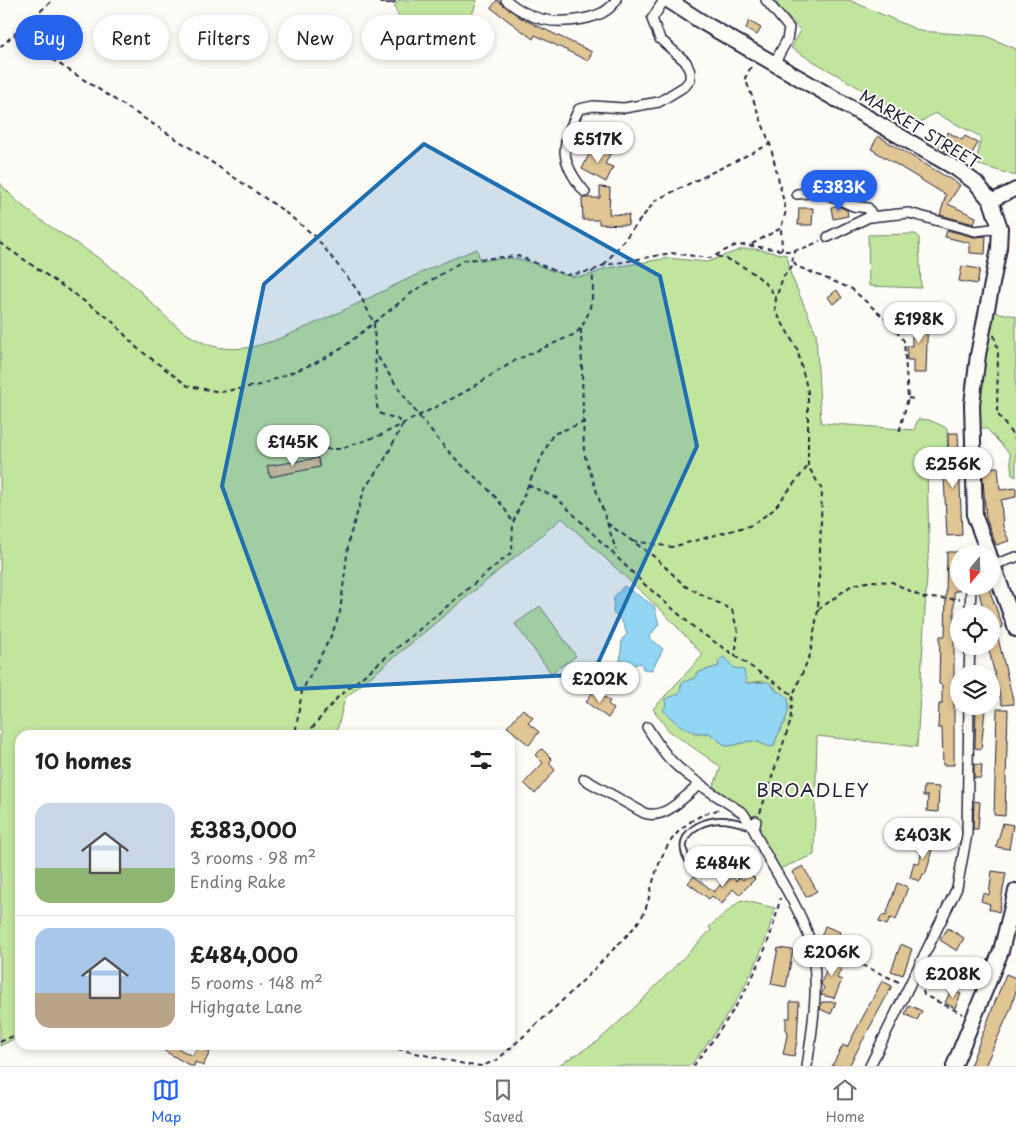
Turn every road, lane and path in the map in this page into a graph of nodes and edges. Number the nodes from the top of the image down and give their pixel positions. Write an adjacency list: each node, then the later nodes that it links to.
1 (53, 0): 9 (path)
2 (382, 0): 3 (lane)
3 (392, 0)
4 (506, 0): 5 (street)
5 (616, 0)
6 (664, 0): 15 (street)
7 (668, 0): 11 (main road, MARKET STREET)
8 (766, 0): 11 (street)
9 (14, 35): 10 (path); 33 (path)
10 (0, 47)
11 (775, 62): 17 (main road, MARKET STREET)
12 (751, 67): 13 (path)
13 (770, 144): 19 (path); 28 (path)
14 (1015, 191): 17 (main road)
15 (585, 192)
16 (797, 194): 18 (street)
17 (991, 201): 20 (main road, MARKET STREET)
18 (873, 217): 20 (street); 21 (street)
19 (781, 228): 23 (path); 24 (path)
20 (1000, 228): 32 (main road, MARKET STREET)
21 (828, 237): 25 (path)
22 (0, 243): 33 (path)
23 (750, 245): 24 (path); 26 (path)
24 (782, 250): 25 (path)
25 (797, 250): 27 (path)
26 (716, 256): 28 (path); 30 (path)
27 (794, 262): 30 (path); 34 (path)
28 (604, 265): 29 (path)
29 (592, 272): 33 (path); 35 (path)
30 (776, 298): 45 (path)
31 (903, 304): 34 (path)
32 (988, 310): 43 (path); 50 (main road, MARKET STREET)
33 (374, 323): 36 (path)
34 (892, 325): 37 (path)
35 (581, 329): 39 (path); 40 (path)
36 (376, 355): 39 (path); 41 (path)
37 (908, 398): 38 (path); 42 (path)
38 (915, 399)
39 (420, 415): 41 (path); 47 (path)
40 (585, 422): 46 (path); 48 (path)
41 (403, 424): 44 (path); 64 (path)
42 (899, 433)
43 (1016, 440)
44 (326, 449)
45 (808, 466): 49 (path); 58 (path)
46 (528, 485): 47 (path); 60 (path)
47 (513, 523): 65 (path)
48 (607, 523): 49 (path); 51 (path)
49 (633, 541): 60 (path)
50 (984, 545)
51 (616, 550)
52 (1000, 556): 53 (street)
53 (1016, 557)
54 (1000, 587): 59 (main road, MARKET STREET)
55 (970, 595): 56 (street)
56 (970, 600): 57 (street); 58 (path)
57 (970, 605)
58 (818, 610): 61 (path)
59 (1016, 629)
60 (735, 656): 61 (path)
61 (794, 695): 69 (path)
62 (969, 715): 74 (street)
63 (647, 727): 67 (street)
64 (296, 730)
65 (310, 730)
66 (584, 779): 67 (street)
67 (703, 787): 68 (street)
68 (732, 806): 69 (street); 79 (path)
69 (754, 826): 70 (lane); 71 (street)
70 (699, 871)
71 (784, 884): 73 (street); 82 (path)
72 (1016, 891): 76 (main road)
73 (810, 941): 75 (path); 83 (street)
74 (915, 976): 75 (street); 76 (path)
75 (910, 988): 84 (street)
76 (974, 1021): 85 (main road)
77 (15, 1035): 78 (path)
78 (0, 1042)
79 (515, 1043)
80 (402, 1050): 81 (path)
81 (508, 1050)
82 (692, 1066)
83 (807, 1066)
84 (870, 1066)
85 (954, 1066)

